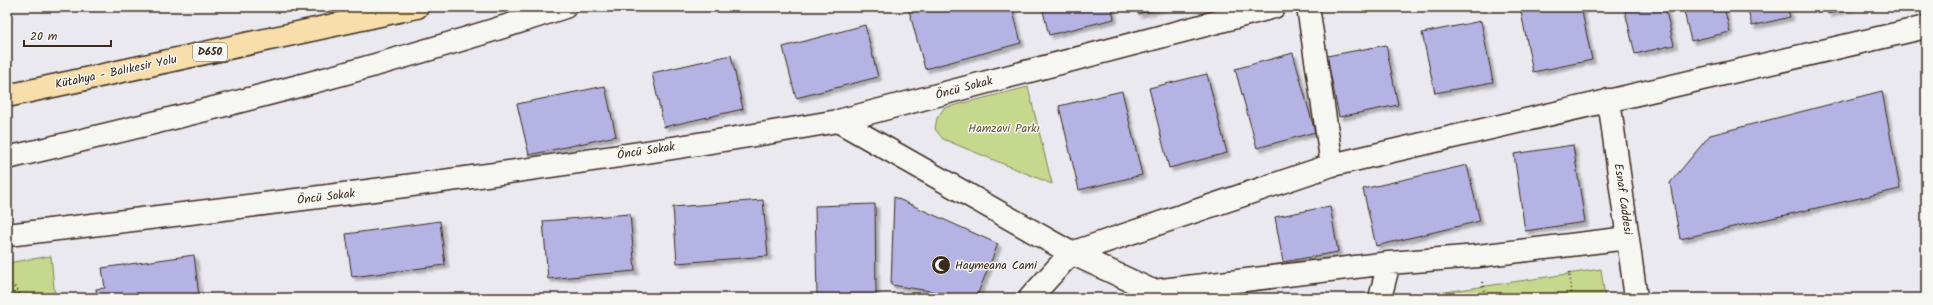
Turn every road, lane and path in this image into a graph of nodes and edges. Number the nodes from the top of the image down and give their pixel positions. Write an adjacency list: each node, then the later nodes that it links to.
1 (414, 7): 6 (highway, Kütahya - Balıkesir Yolu / D650)
2 (565, 7): 9 (street)
3 (1274, 7): 8 (street, Öncü Sokak)
4 (1308, 7): 10 (street)
5 (1926, 27): 7 (street)
6 (7, 96)
7 (1609, 100): 10 (street); 12 (street, Esnaf Caddesi)
8 (838, 121): 11 (street, Öncü Sokak); 13 (street)
9 (7, 158)
10 (1332, 165): 13 (street)
11 (7, 235)
12 (1628, 238): 14 (street); 19 (street, Esnaf Caddesi)
13 (1071, 253): 14 (street); 17 (street)
14 (1389, 262): 18 (street)
15 (7, 283): 16 (path)
16 (20, 298)
17 (1030, 298)
18 (1380, 298)
19 (1636, 298)

